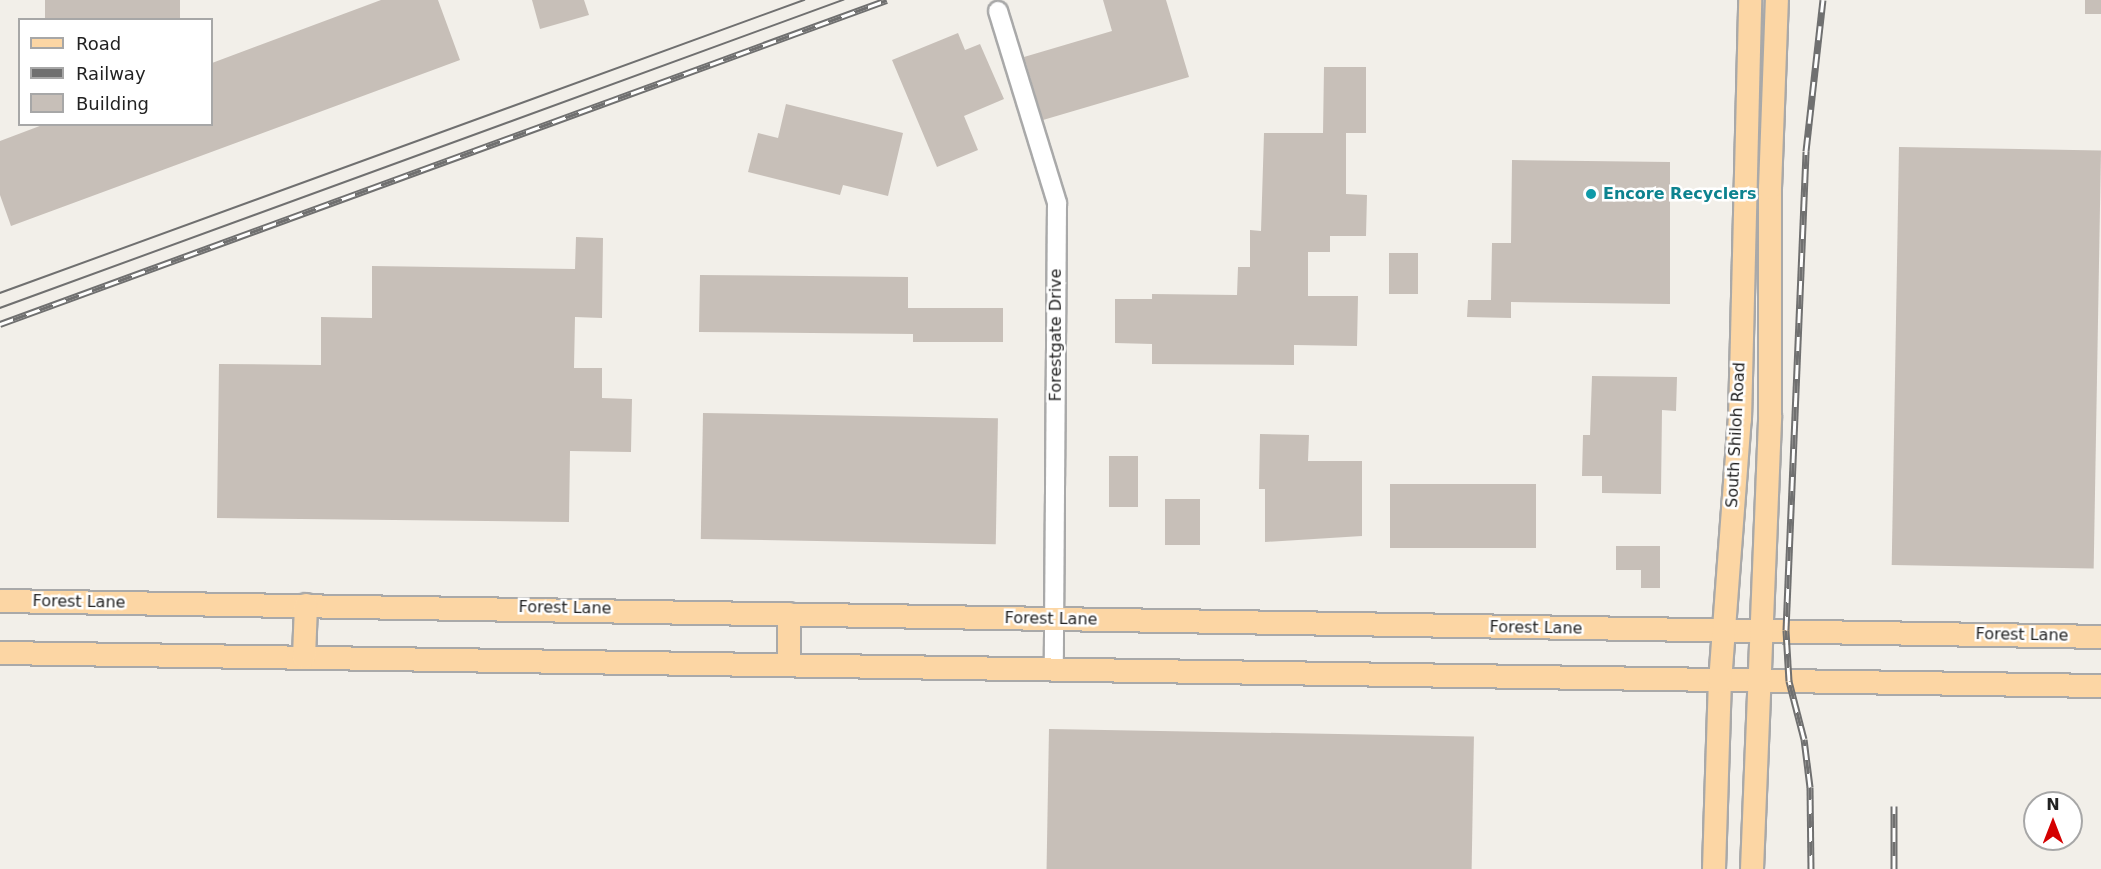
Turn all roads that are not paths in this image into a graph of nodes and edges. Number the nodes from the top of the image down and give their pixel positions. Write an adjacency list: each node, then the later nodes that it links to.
1 (1750, 0): 9 (main road, South Shiloh Road)
2 (1777, 0): 8 (main road, South Shiloh Road)
3 (998, 11): 7 (street, Forestgate Drive)
4 (0, 601): 5 (main road, Forest Lane)
5 (306, 605): 6 (main road, Forest Lane); 12 (main road)
6 (789, 614): 7 (main road, Forest Lane); 13 (main road)
7 (1054, 618): 9 (main road, Forest Lane); 14 (street, Forestgate Drive)
8 (1761, 630): 9 (main road, Forest Lane); 10 (main road, Forest Lane); 16 (main road, South Shiloh Road)
9 (1723, 632): 15 (main road, South Shiloh Road)
10 (2101, 637)
11 (5, 655): 12 (main road)
12 (304, 657): 13 (main road)
13 (789, 663): 14 (main road)
14 (1054, 668): 15 (main road)
15 (1720, 682): 16 (main road); 18 (main road, South Shiloh Road)
16 (1757, 682): 17 (main road); 19 (main road, South Shiloh Road)
17 (2101, 686)
18 (1714, 869)
19 (1752, 869)

